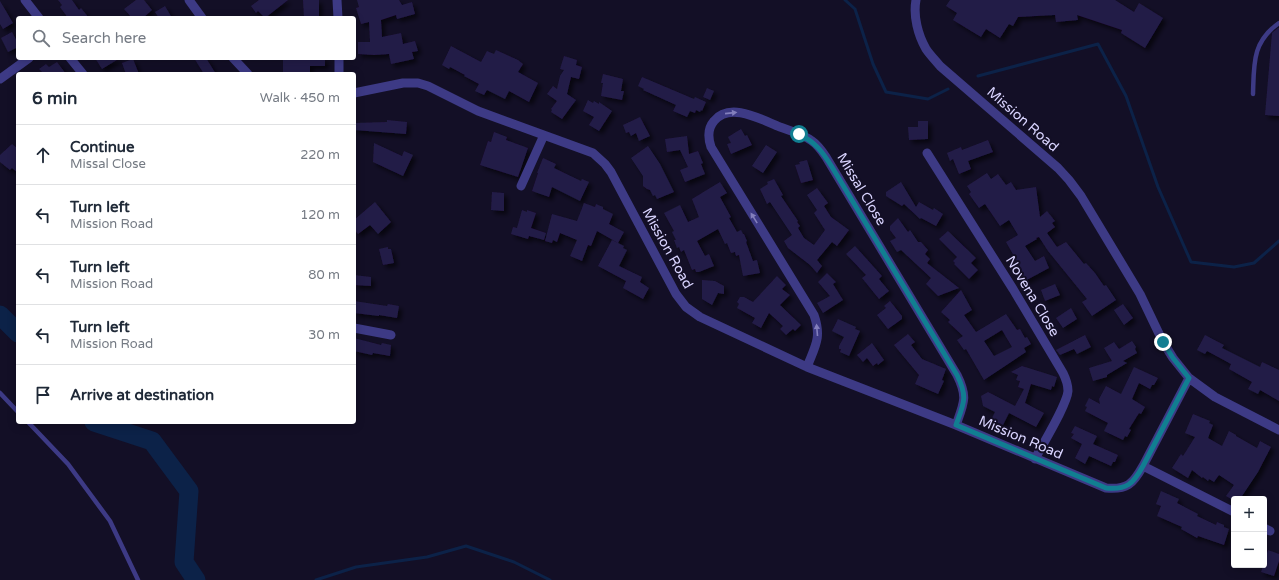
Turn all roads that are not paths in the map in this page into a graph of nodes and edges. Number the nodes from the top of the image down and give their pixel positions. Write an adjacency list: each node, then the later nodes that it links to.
1 (25, 0): 5 (street)
2 (189, 0): 6 (street)
3 (336, 0): 7 (street)
4 (916, 0): 25 (street, Mission Road)
5 (37, 16)
6 (201, 16)
7 (338, 16)
8 (1279, 23): 18 (lane)
9 (26, 60): 16 (street)
10 (72, 60): 13 (street)
11 (235, 60): 14 (street)
12 (339, 60): 15 (street)
13 (81, 72)
14 (246, 72)
15 (339, 72)
16 (0, 79)
17 (356, 93): 19 (street, Mission Road)
18 (1253, 94)
19 (544, 135): 21 (street); 24 (street, Mission Road)
20 (927, 153): 31 (street, Novena Close)
21 (521, 186)
22 (356, 328): 23 (street)
23 (391, 335)
24 (807, 367): 29 (street, Mission Road); 29 (street, Missal Close, one-way to 29)
25 (1189, 378): 30 (street); 32 (street, Mission Road)
26 (0, 393): 27 (lane)
27 (16, 410)
28 (30, 424): 34 (lane)
29 (956, 425): 31 (street, Mission Road)
30 (1279, 430)
31 (1035, 459): 32 (street, Mission Road)
32 (1143, 466): 33 (street)
33 (1231, 510)
34 (138, 580)

